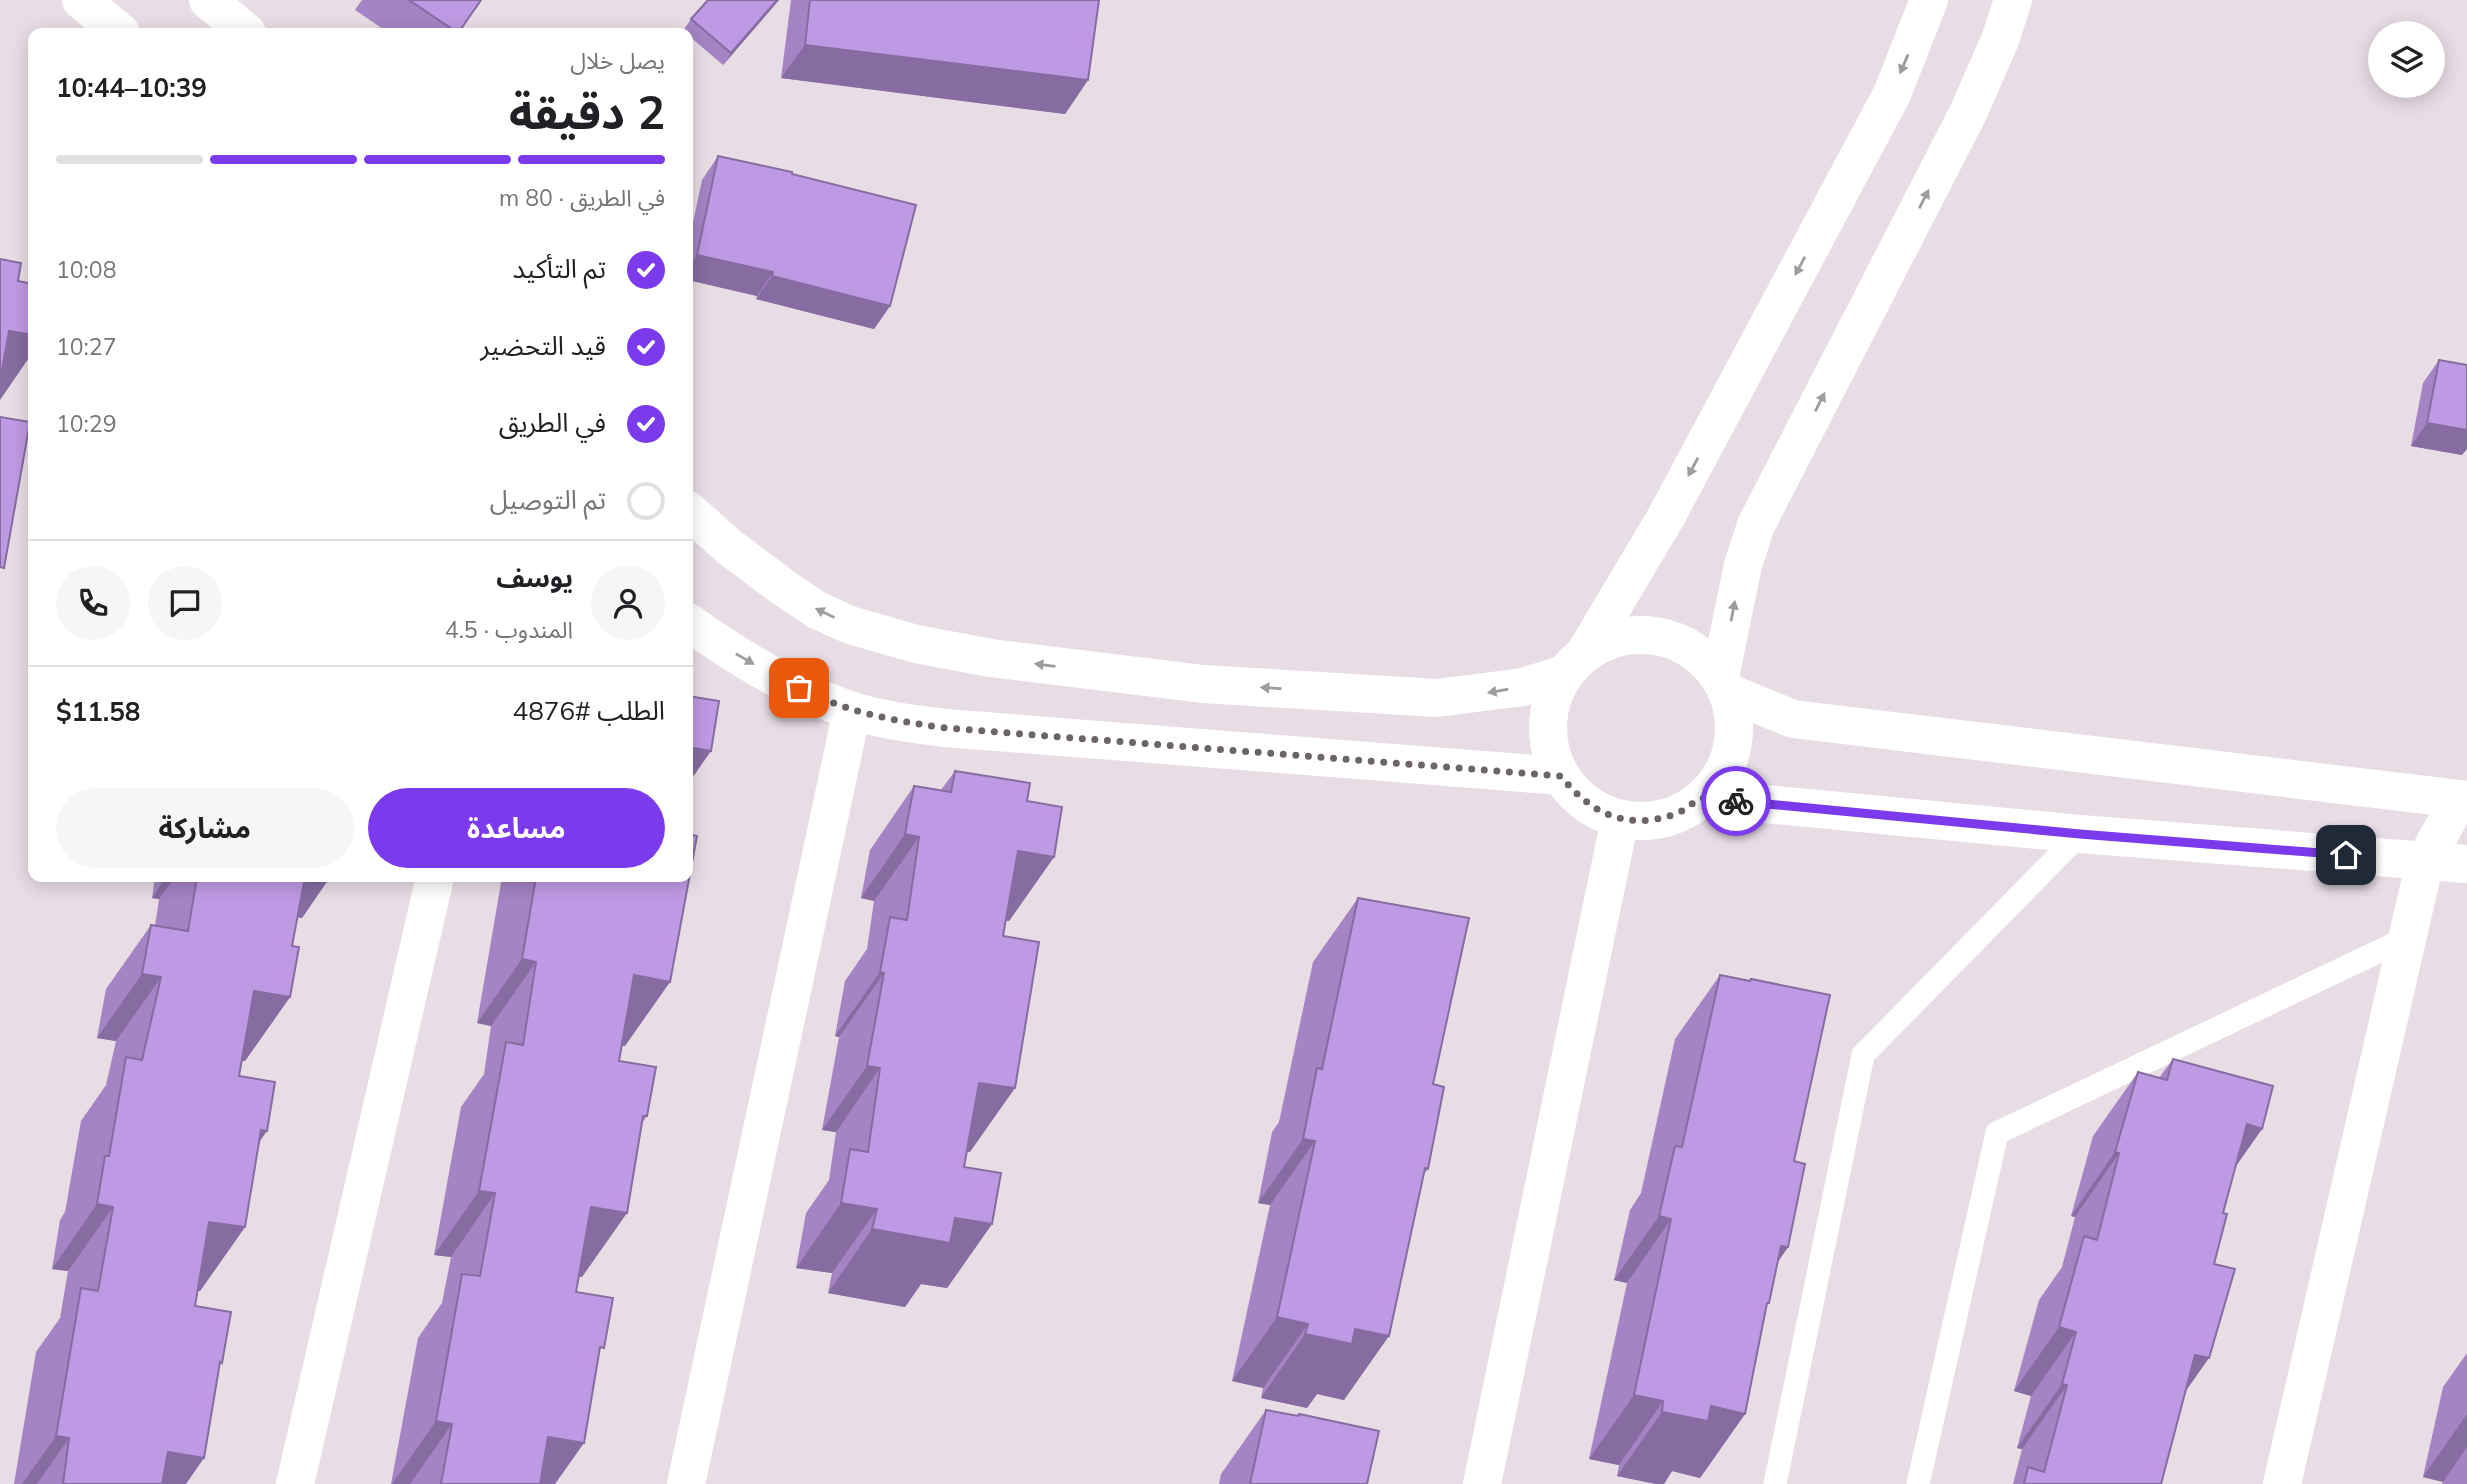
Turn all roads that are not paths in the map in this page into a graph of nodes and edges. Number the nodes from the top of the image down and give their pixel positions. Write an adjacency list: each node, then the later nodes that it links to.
1 (81, 0): 5 (street)
2 (208, 0): 6 (street)
3 (1929, 0): 9 (street, one-way to 9)
4 (2013, 0): 10 (street, one-way to 4)
5 (115, 28)
6 (241, 28)
7 (693, 514): 9 (street, one-way to 7)
8 (693, 625): 11 (street, one-way to 11)
9 (1575, 664): 10 (street); 12 (street)
10 (1723, 685): 13 (street); 14 (street)
11 (852, 711): 12 (street); 22 (street)
12 (1561, 776): 15 (street)
13 (1703, 798): 15 (street); 16 (street)
14 (2463, 800): 17 (street)
15 (1620, 819): 23 (street)
16 (2080, 834): 17 (street); 24 (lane)
17 (2425, 861): 18 (street); 20 (street)
18 (2467, 864)
19 (434, 882): 21 (street)
20 (2407, 938): 25 (lane); 26 (street)
21 (295, 1484)
22 (686, 1484)
23 (1482, 1484)
24 (1775, 1484)
25 (1918, 1484)
26 (2282, 1484)

